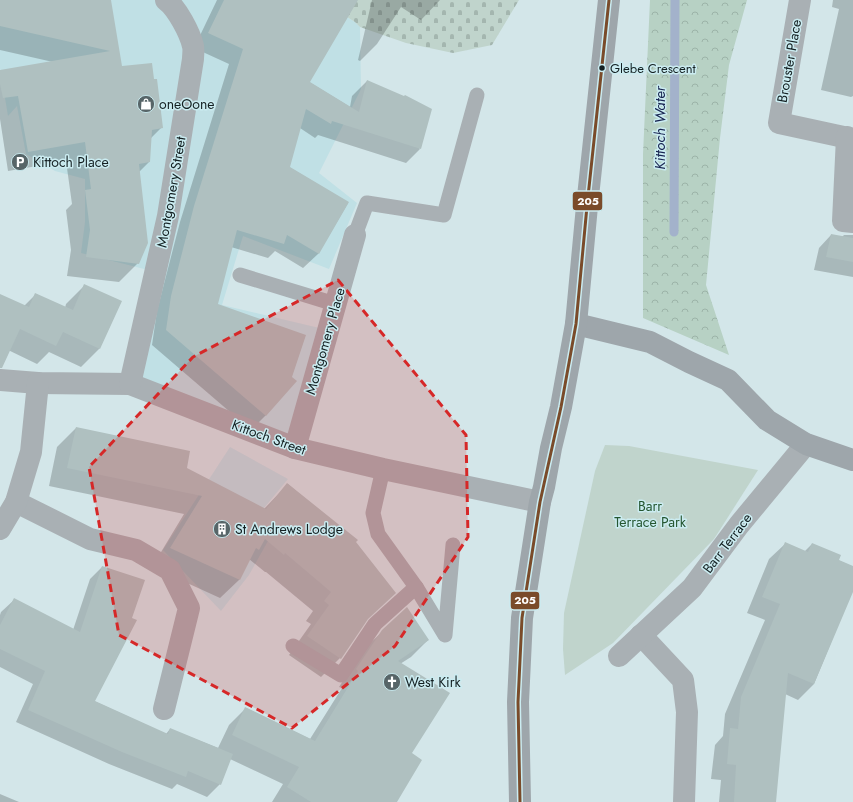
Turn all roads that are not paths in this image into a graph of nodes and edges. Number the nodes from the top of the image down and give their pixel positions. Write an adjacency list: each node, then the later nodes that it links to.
1 (609, 0): 10 (main road)
2 (800, 0): 5 (street, Brouster Place)
3 (168, 2): 13 (street, Montgomery Street)
4 (477, 95): 7 (lane)
5 (850, 138): 6 (street)
6 (853, 222)
7 (355, 235): 9 (street, Montgomery Place)
8 (240, 275): 9 (lane)
9 (335, 304): 15 (street, Montgomery Place)
10 (576, 324): 14 (main road); 19 (main road)
11 (0, 380): 12 (street, Kittoch Street)
12 (38, 383): 13 (street, Kittoch Street); 18 (street)
13 (130, 384): 15 (street, Kittoch Street)
14 (806, 444): 16 (main road); 23 (street, Barr Terrace)
15 (295, 448): 17 (street, Kittoch Street)
16 (853, 460)
17 (383, 469): 19 (street, Kittoch Street); 22 (lane)
18 (16, 502): 20 (street); 26 (street)
19 (540, 502): 27 (main road)
20 (0, 529)
21 (453, 545): 22 (lane)
22 (416, 587): 24 (lane)
23 (641, 635): 25 (street, Barr Terrace); 28 (street)
24 (293, 646)
25 (619, 656)
26 (164, 709)
27 (520, 802)
28 (684, 802)

